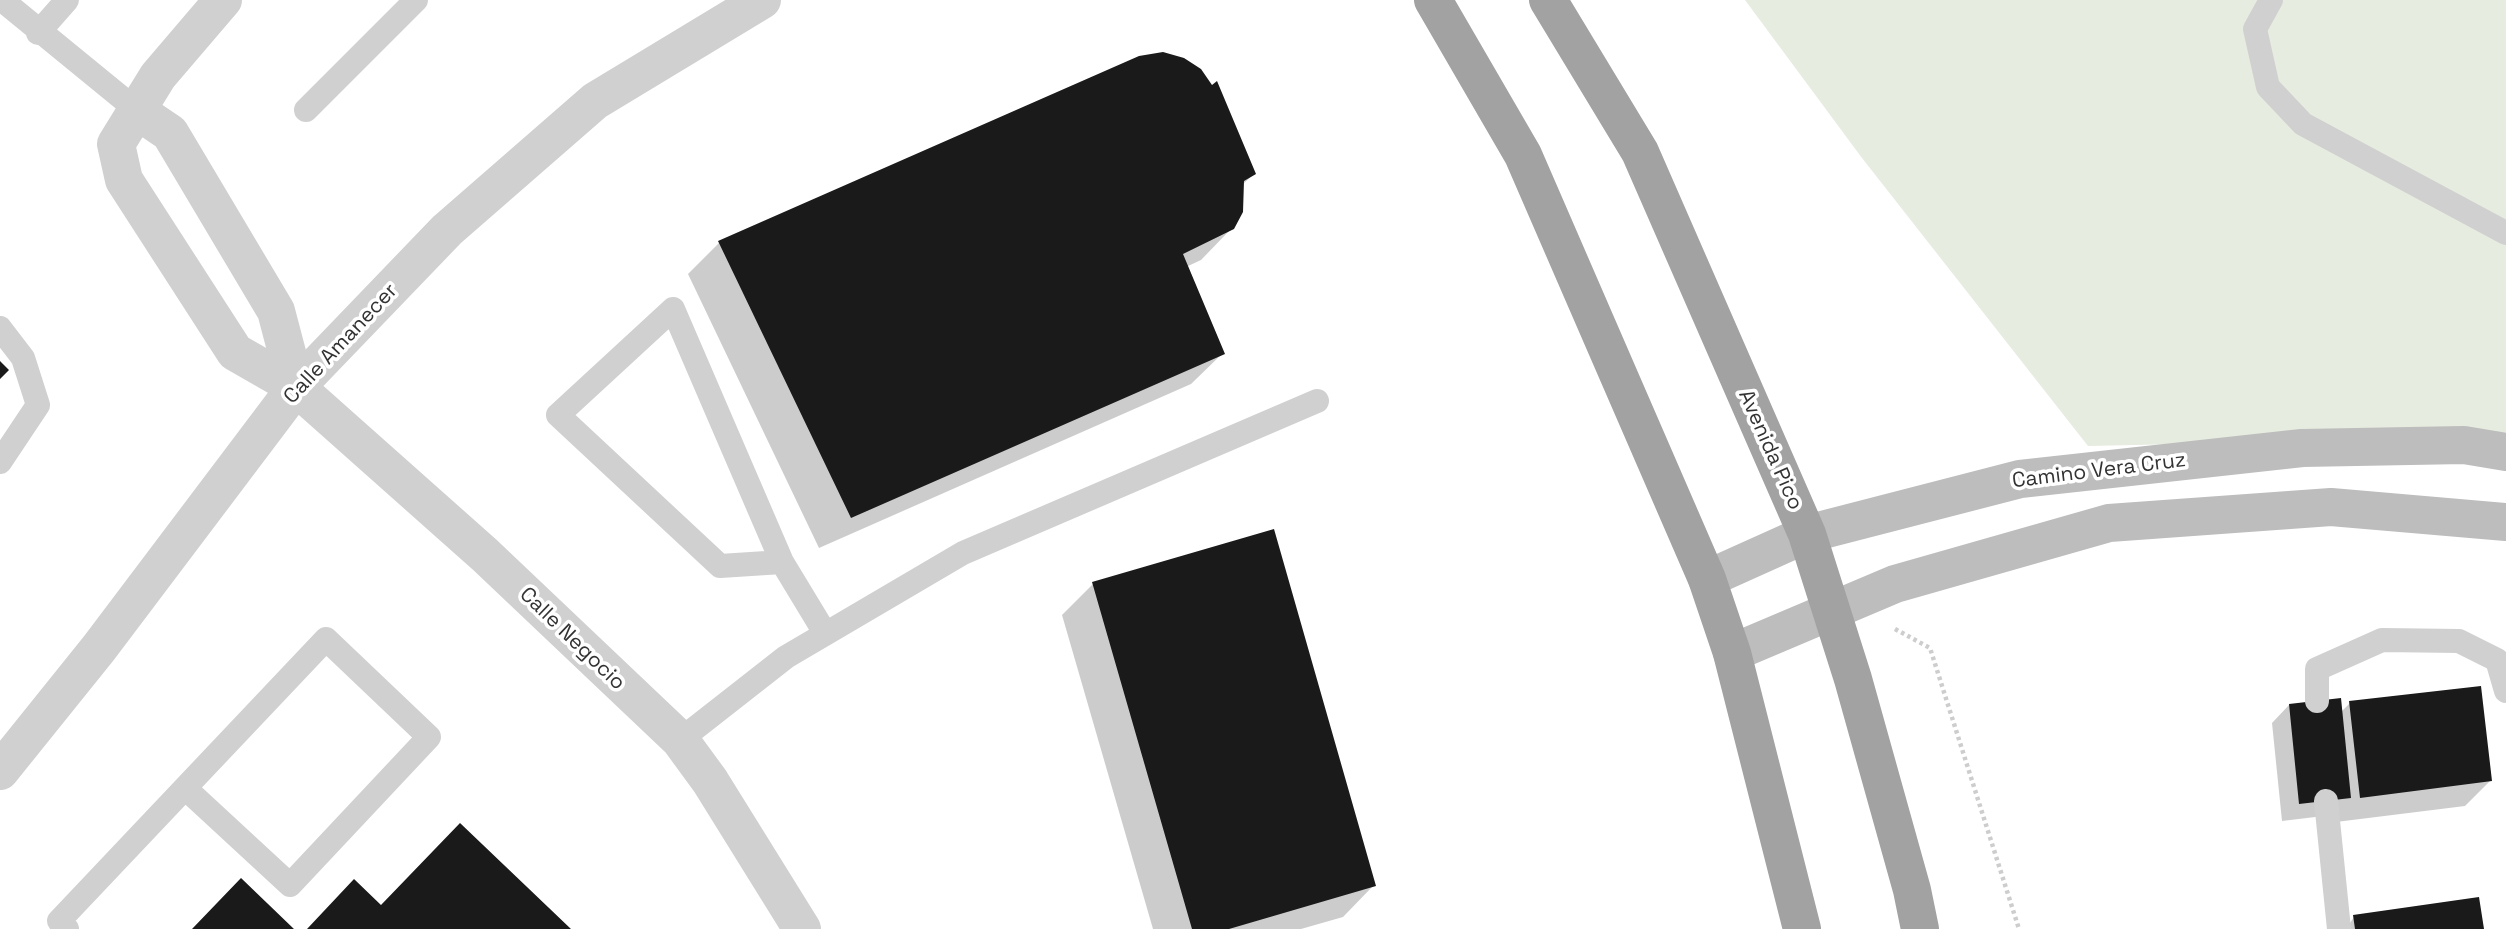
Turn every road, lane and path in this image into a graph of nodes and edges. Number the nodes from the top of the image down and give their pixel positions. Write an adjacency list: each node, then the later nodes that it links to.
1 (2, 0): 9 (lane)
2 (67, 0): 9 (lane)
3 (223, 0): 11 (street, Calle Negocio)
4 (416, 0): 10 (lane)
5 (762, 0): 14 (street, Calle Amanecer)
6 (1433, 0): 21 (highway)
7 (1548, 0): 19 (highway, Avenida Pico)
8 (2271, 0): 12 (lane)
9 (38, 33): 11 (lane)
10 (306, 110)
11 (139, 112): 14 (street); 14 (street, Calle Negocio)
12 (2506, 233)
13 (0, 328): 17 (lane)
14 (296, 387): 27 (street, Calle Negocio); 28 (street, Calle Amanecer)
15 (1317, 401): 23 (lane)
16 (2506, 452): 19 (main road, Camino Vera Cruz)
17 (0, 462)
18 (2506, 522): 22 (main road)
19 (1807, 534): 21 (main road, Camino Vera Cruz); 22 (highway, Avenida Pico)
20 (782, 562): 20 (lane); 23 (lane)
21 (1707, 579): 24 (highway)
22 (1832, 610): 24 (main road); 34 (highway, Avenida Pico); 35 (path)
23 (825, 634): 27 (lane)
24 (1732, 653): 33 (highway)
25 (2506, 691): 26 (lane)
26 (2317, 701)
27 (680, 740): 32 (street, Calle Negocio)
28 (0, 771)
29 (185, 788): 29 (lane); 31 (lane)
30 (2326, 802): 36 (lane)
31 (59, 927)
32 (802, 929)
33 (1802, 929)
34 (1920, 929)
35 (2019, 929)
36 (2339, 929)

